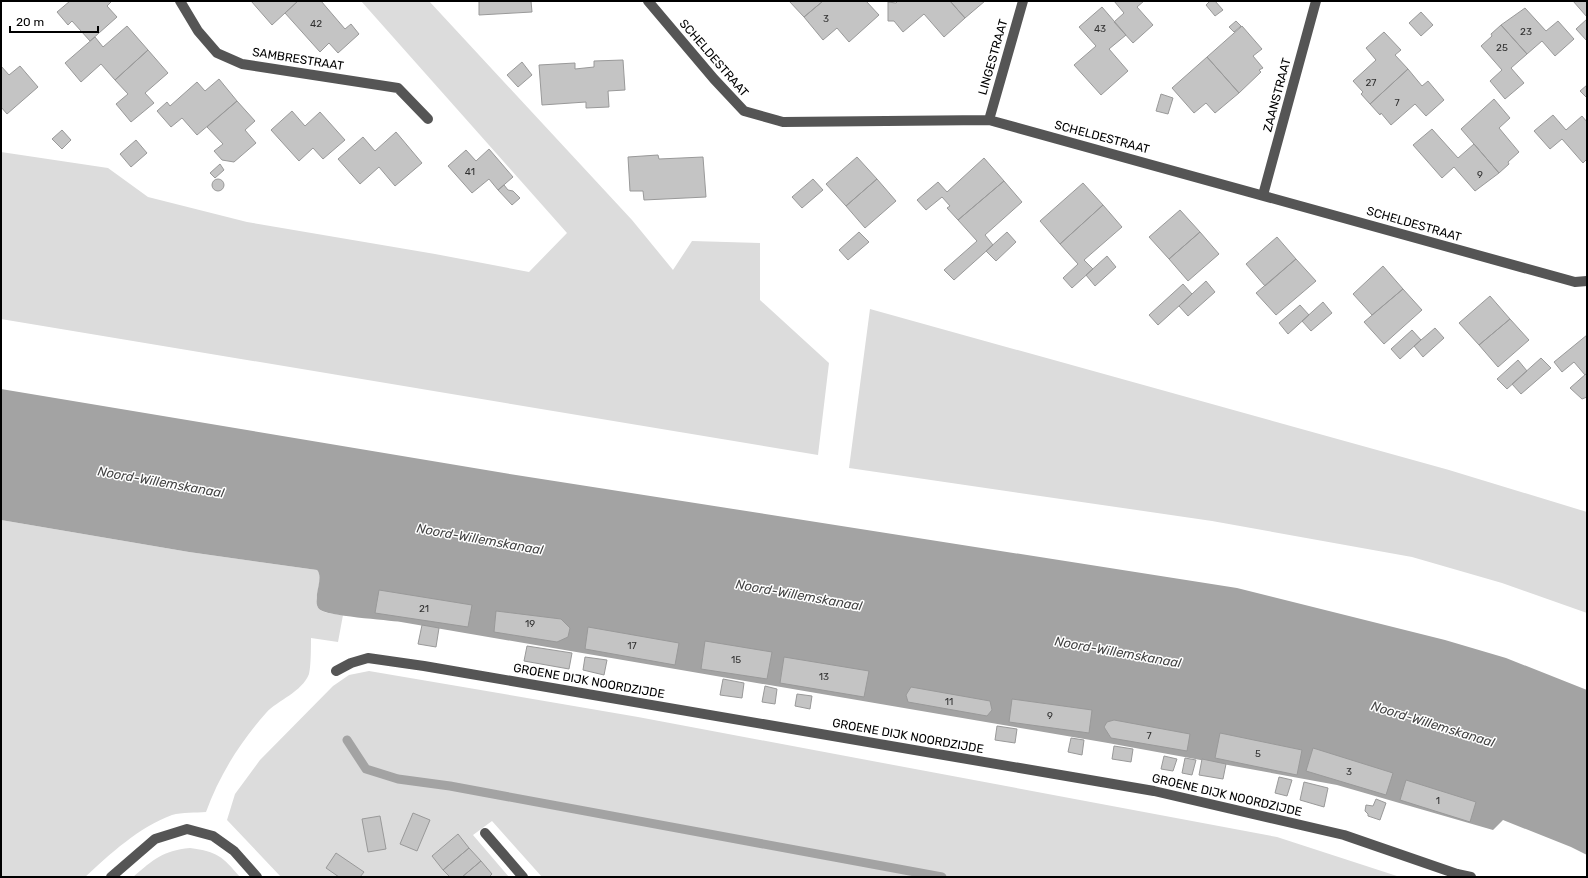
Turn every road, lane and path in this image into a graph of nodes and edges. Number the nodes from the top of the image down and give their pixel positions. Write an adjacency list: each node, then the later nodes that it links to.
1 (180, 1): 5 (street, SAMBRESTRAAT)
2 (648, 1): 6 (street, SCHELDESTRAAT)
3 (1022, 1): 6 (street, LINGESTRAAT)
4 (1316, 1): 7 (street, ZAANSTRAAT)
5 (428, 119)
6 (989, 120): 7 (street, SCHELDESTRAAT)
7 (1263, 195): 8 (street, SCHELDESTRAAT)
8 (1587, 281)
9 (336, 671): 14 (street, GROENE DIJK NOORDZIJDE)
10 (485, 833): 13 (street)
11 (111, 877): 12 (street)
12 (257, 877)
13 (523, 877)
14 (1471, 877)

